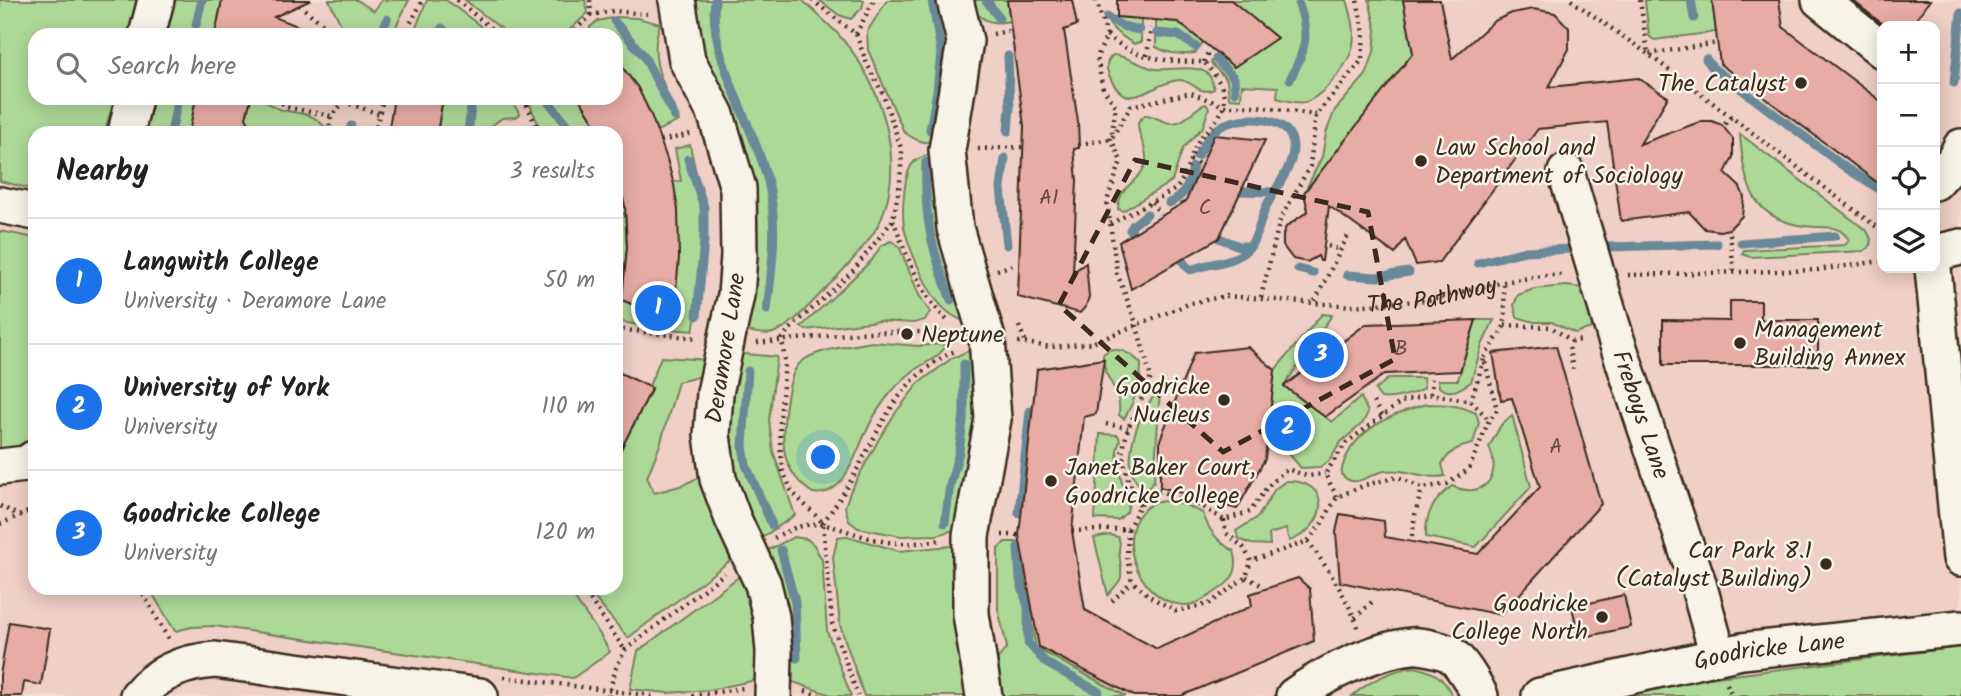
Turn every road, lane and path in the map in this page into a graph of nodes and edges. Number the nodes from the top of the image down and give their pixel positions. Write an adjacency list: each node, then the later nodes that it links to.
1 (156, 0): 16 (street)
2 (423, 0): 18 (path)
3 (457, 0): 19 (path)
4 (590, 0): 15 (path)
5 (812, 0): 22 (path)
6 (874, 0): 22 (path)
7 (956, 0): 50 (street)
8 (1096, 0): 23 (path)
9 (1357, 0): 39 (path)
10 (1571, 0): 27 (path)
11 (1640, 0): 27 (path)
12 (1819, 0): 25 (street)
13 (299, 5): 17 (path)
14 (678, 10): 15 (path); 80 (street, Deramore Lane)
15 (591, 15): 20 (path)
16 (149, 28)
17 (328, 28)
18 (408, 28)
19 (491, 28)
20 (577, 28)
21 (1151, 28): 28 (path)
22 (856, 34): 59 (path)
23 (1107, 35): 28 (path); 46 (path)
24 (1718, 43): 27 (path)
25 (1877, 46)
26 (1209, 50): 29 (path)
27 (1648, 54): 40 (path)
28 (1147, 56): 29 (path)
29 (1203, 62): 36 (path)
30 (133, 105): 42 (street)
31 (284, 105): 38 (path)
32 (340, 105): 38 (path)
33 (356, 105): 37 (path)
34 (381, 105): 37 (path)
35 (527, 105): 45 (path)
36 (1224, 106): 39 (path); 46 (path); 51 (path)
37 (379, 114): 44 (path)
38 (331, 116): 43 (path)
39 (1316, 116): 73 (path)
40 (1731, 117): 41 (path); 61 (path)
41 (1725, 124)
42 (128, 126)
43 (329, 126)
44 (377, 126)
45 (536, 126)
46 (1111, 139): 47 (path); 60 (path)
47 (1079, 144)
48 (1023, 147): 50 (path)
49 (1961, 147): 54 (street)
50 (947, 150): 78 (street)
51 (1190, 160): 52 (path); 55 (path)
52 (1199, 164)
53 (1566, 172): 71 (street, Freboys Lane)
54 (1940, 176)
55 (1152, 202): 58 (path); 60 (path)
56 (0, 205): 57 (street)
57 (28, 211)
58 (1160, 214)
59 (893, 220): 78 (path); 81 (path)
60 (1110, 224): 75 (path)
61 (1877, 226)
62 (1730, 234): 69 (path)
63 (1349, 235): 66 (path)
64 (1328, 246): 66 (path)
65 (1961, 247): 67 (street)
66 (1341, 250): 74 (path)
67 (1940, 252)
68 (1877, 262): 69 (path, The Pathway)
69 (1734, 272): 71 (path, The Pathway)
70 (1933, 273): 111 (street)
71 (1596, 275): 72 (path, The Pathway); 79 (street, Freboys Lane)
72 (1504, 282): 74 (path, The Pathway); 76 (path)
73 (1261, 297): 74 (path, The Pathway); 75 (path, The Pathway)
74 (1315, 301)
75 (1136, 323): 78 (path, The Pathway); 92 (path)
76 (1506, 324): 82 (path); 83 (path)
77 (623, 330): 80 (path)
78 (987, 338): 81 (path); 103 (path); 107 (street)
79 (1616, 339): 82 (path); 122 (street, Freboys Lane)
80 (726, 340): 81 (path); 110 (street, Deramore Lane)
81 (782, 340): 103 (path)
82 (1572, 341): 84 (path)
83 (1484, 358): 87 (path); 90 (path)
84 (1573, 369)
85 (1432, 379): 86 (path)
86 (1431, 394): 87 (path); 89 (path)
87 (1471, 401): 90 (path)
88 (1373, 402): 89 (path)
89 (1382, 416): 95 (path)
90 (1489, 419): 96 (path)
91 (1106, 424): 92 (path)
92 (1128, 428): 98 (path)
93 (28, 463): 94 (street)
94 (0, 467)
95 (1325, 474): 97 (path); 102 (path)
96 (1422, 488): 97 (path); 108 (path)
97 (1337, 497): 109 (path)
98 (1140, 505): 102 (path); 105 (path)
99 (0, 506): 101 (path)
100 (28, 512): 101 (path)
101 (19, 516): 104 (path)
102 (1224, 520): 112 (path)
103 (823, 523): 107 (path); 110 (path); 128 (path)
104 (0, 524)
105 (1128, 529): 106 (path); 114 (path)
106 (1072, 531)
107 (971, 536): 129 (street)
108 (1412, 536)
109 (1308, 541): 112 (path); 119 (path)
110 (750, 553): 121 (path); 127 (street, Deramore Lane)
111 (1961, 558)
112 (1251, 561): 113 (path)
113 (1246, 577): 114 (path); 115 (path)
114 (1132, 581): 117 (path)
115 (1261, 585)
116 (587, 595): 121 (path)
117 (1112, 601)
118 (1373, 601): 119 (path)
119 (1355, 618): 123 (path)
120 (1961, 628): 122 (street, Goodricke Lane)
121 (625, 650): 126 (path)
122 (1718, 655): 132 (street, Goodricke Lane)
123 (1368, 657): 130 (street); 131 (street)
124 (138, 696): 125 (street)
125 (481, 696)
126 (608, 696)
127 (773, 696)
128 (858, 696)
129 (984, 696)
130 (1294, 696)
131 (1480, 696)
132 (1540, 696)

